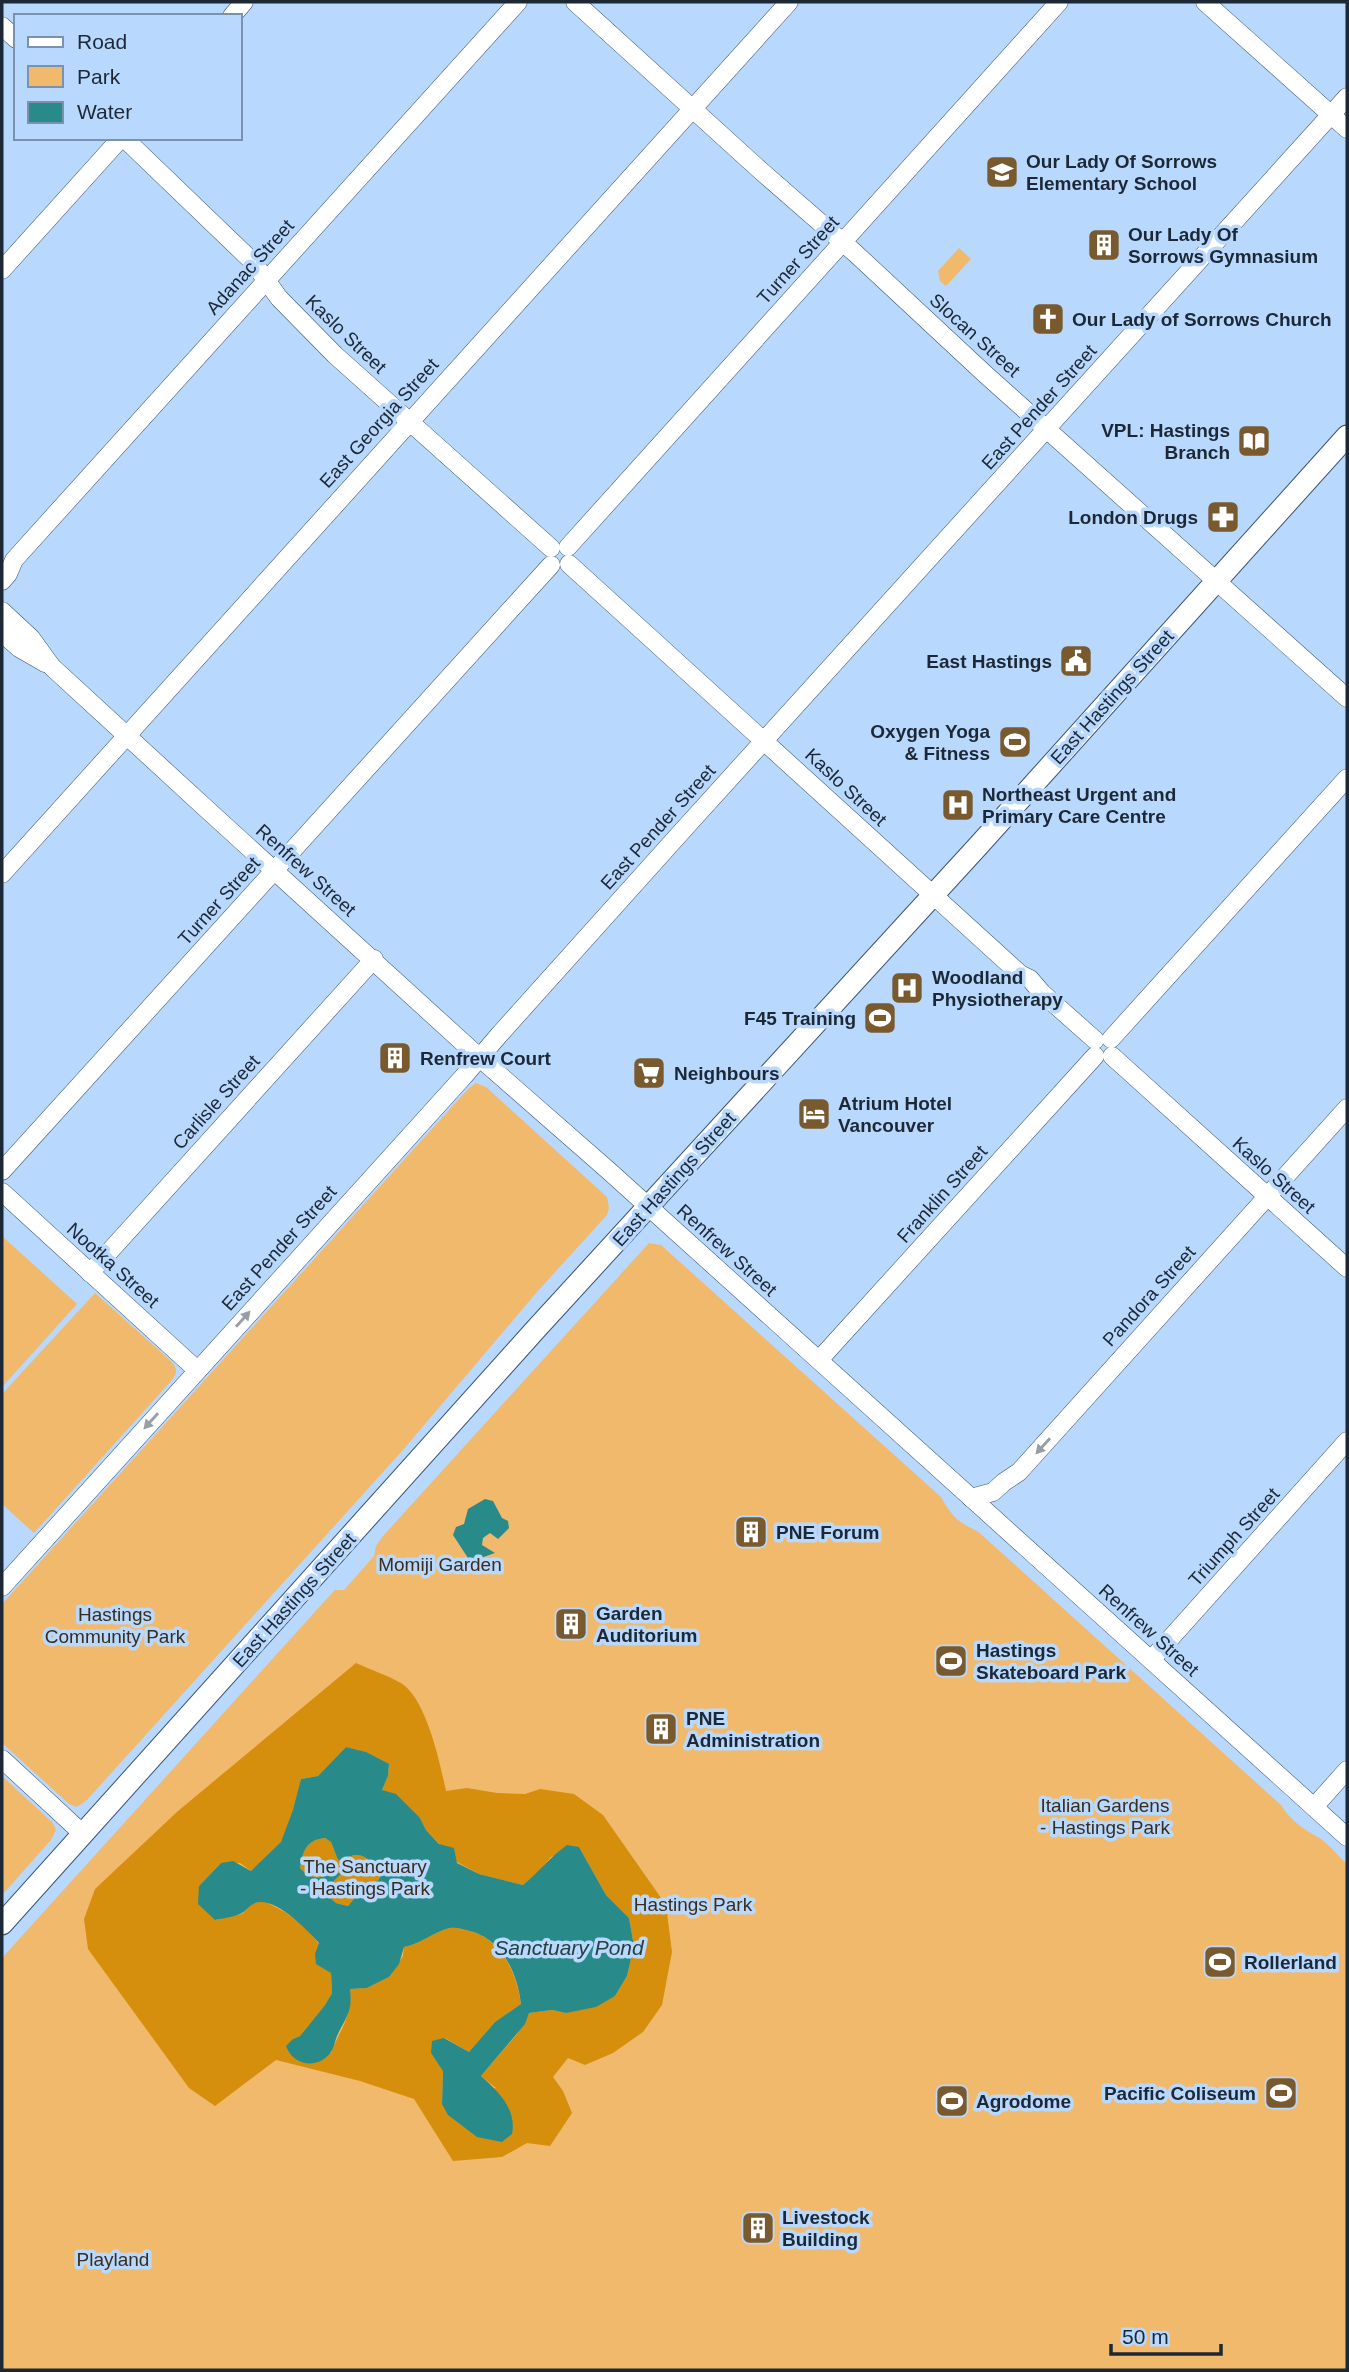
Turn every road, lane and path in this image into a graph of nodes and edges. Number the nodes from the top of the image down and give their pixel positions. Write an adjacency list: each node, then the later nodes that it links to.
1 (518, 2): 14 (street, Adanac Street)
2 (575, 2): 7 (street, Slocan Street)
3 (789, 2): 7 (street, East Georgia Street)
4 (1059, 2): 12 (street, Turner Street)
5 (1205, 2): 8 (street)
6 (1347, 97): 8 (street, East Pender Street)
7 (692, 108): 12 (street, Slocan Street); 15 (street, East Georgia Street)
8 (1331, 114): 9 (street); 16 (street, East Pender Street)
9 (1347, 129)
10 (120, 140): 13 (street)
11 (124, 140): 14 (street, Kaslo Street)
12 (842, 242): 16 (street, Slocan Street); 18 (street, Turner Street)
13 (2, 270)
14 (267, 281): 15 (street, Kaslo Street); 19 (street, Adanac Street)
15 (410, 421): 18 (street, Kaslo Street); 26 (street, East Georgia Street)
16 (1048, 429): 21 (street, Slocan Street); 27 (street, East Pender Street)
17 (1347, 436): 21 (main road, East Hastings Street)
18 (560, 556): 27 (street, Kaslo Street); 29 (street, Turner Street)
19 (8, 564): 20 (street, Adanac Street)
20 (2, 581)
21 (1216, 581): 25 (street, Slocan Street); 31 (main road, East Hastings Street)
22 (2, 611): 24 (street, Renfrew Street)
23 (2, 633): 24 (street, Renfrew Street)
24 (51, 667): 26 (street, Renfrew Street)
25 (1347, 698)
26 (127, 735): 29 (street, Renfrew Street); 30 (street, East Georgia Street)
27 (765, 741): 31 (street, Kaslo Street); 34 (street, East Pender Street)
28 (1347, 778): 33 (street, Franklin Street)
29 (275, 871): 32 (street, Renfrew Street); 36 (street, Turner Street)
30 (2, 874)
31 (933, 895): 33 (street, Kaslo Street); 39 (main road, East Hastings Street)
32 (374, 959): 34 (street, Renfrew Street); 41 (street, Carlisle Street)
33 (1103, 1048): 38 (street, Kaslo Street); 42 (street, Franklin Street)
34 (480, 1058): 39 (street, Renfrew Street); 43 (street, East Pender Street, one-way to 34)
35 (1347, 1108): 38 (street, Pandora Street)
36 (2, 1171)
37 (2, 1192): 41 (street, Nootka Street)
38 (1267, 1196): 40 (street, Kaslo Street); 45 (street, Pandora Street, one-way to 45)
39 (648, 1207): 42 (street, Renfrew Street); 51 (main road, East Hastings Street)
40 (1347, 1268)
41 (90, 1273): 43 (street, Nootka Street)
42 (819, 1360): 45 (street, Renfrew Street)
43 (197, 1370): 46 (street, East Pender Street, one-way to 46)
44 (1347, 1441): 47 (street, Triumph Street)
45 (971, 1498): 47 (street, Renfrew Street)
46 (2, 1587)
47 (1151, 1660): 50 (street, Renfrew Street)
48 (2, 1759): 51 (street)
49 (1347, 1770): 50 (street)
50 (1314, 1807): 52 (street, Renfrew Street)
51 (83, 1834): 53 (main road, East Hastings Street)
52 (1347, 1837)
53 (2, 1924)

